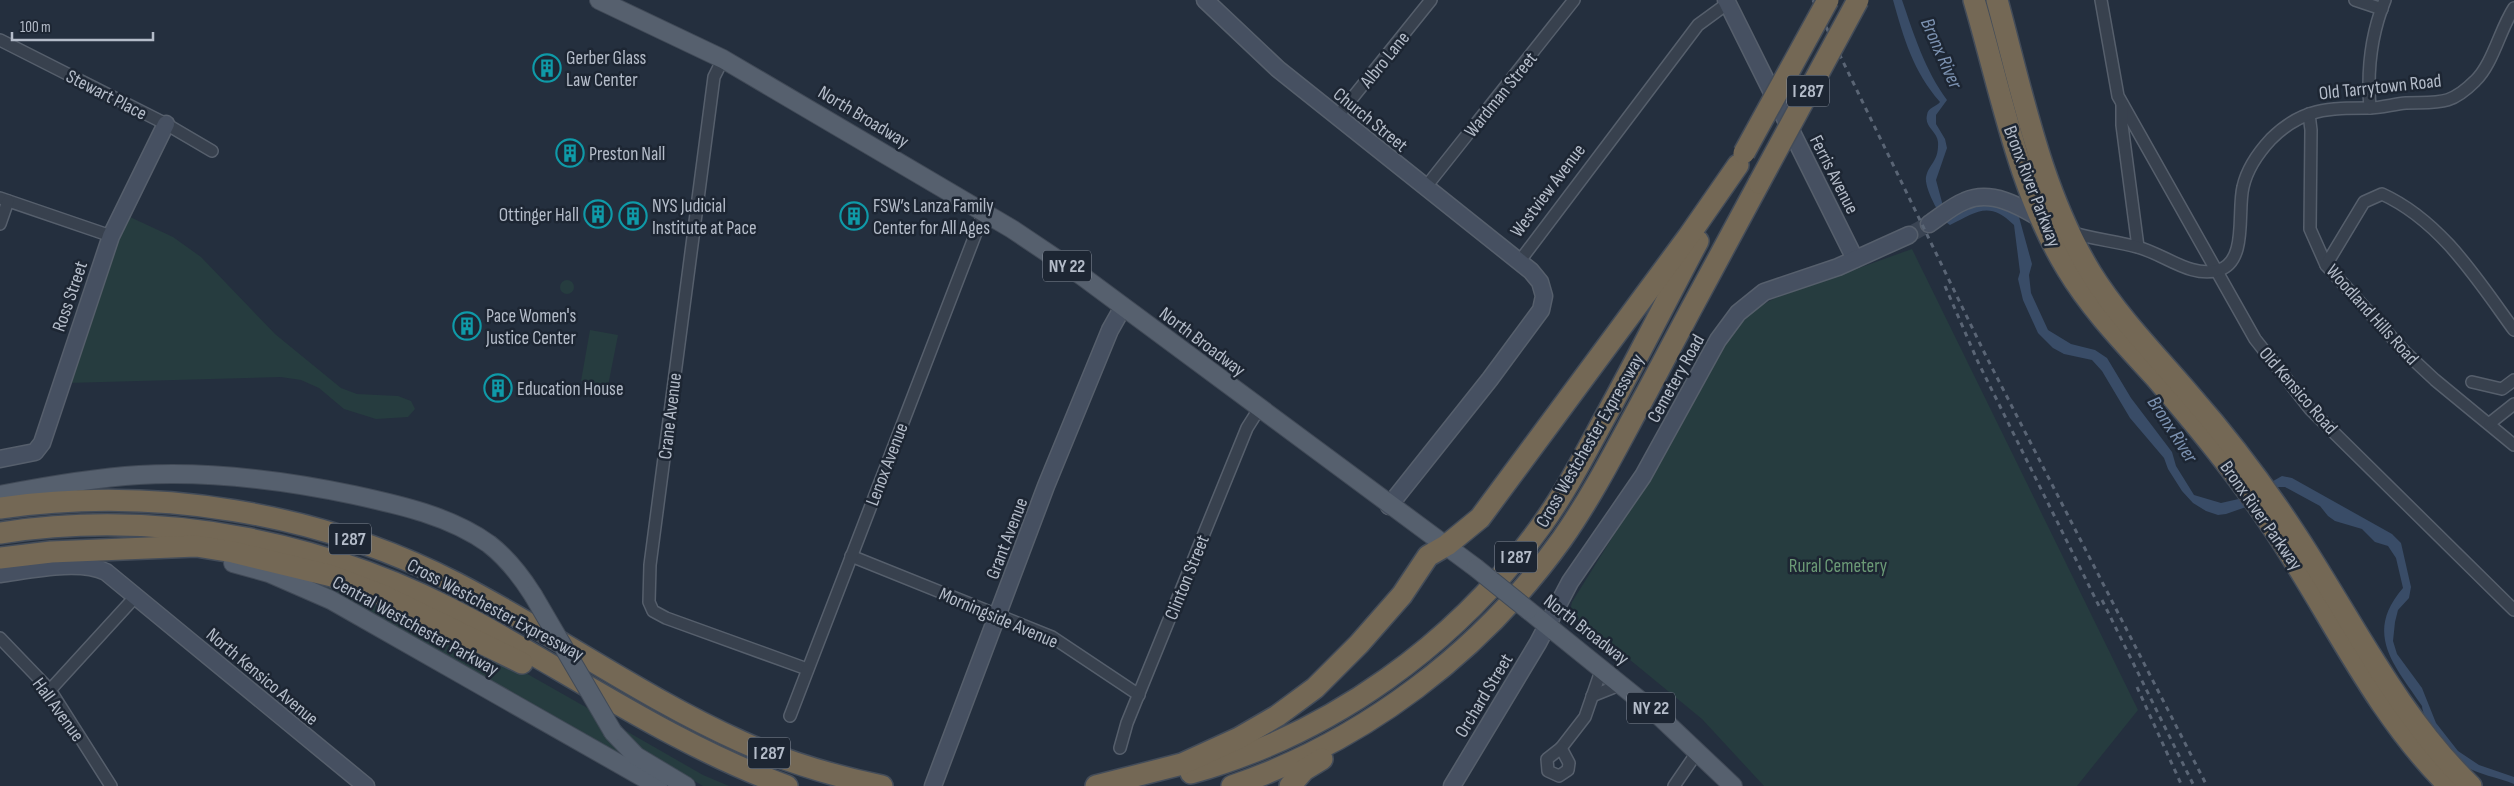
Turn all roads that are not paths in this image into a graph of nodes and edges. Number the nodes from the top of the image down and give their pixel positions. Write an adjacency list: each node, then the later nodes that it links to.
1 (599, 0): 15 (main road, North Broadway / NY 22)
2 (1205, 0): 19 (street, Church Street)
3 (1431, 0): 19 (street, Albro Lane)
4 (1574, 0): 23 (street, Wardman Street)
5 (1828, 0): 22 (highway, Cross Westchester Expressway / I 287, bridge)
6 (1858, 0): 72 (highway, Cross Westchester Expressway / I 287, bridge)
7 (1974, 0): 26 (highway, Bronx River Parkway)
8 (1997, 0): 29 (highway, Bronx River Parkway)
9 (2101, 0): 16 (street, Old Kensico Road)
10 (2355, 0): 12 (street)
11 (1727, 1): 33 (street, Ferris Avenue); 34 (street, Westview Avenue)
12 (2384, 5): 17 (street)
13 (2514, 8): 17 (street, Old Tarrytown Road)
14 (0, 40): 20 (street, Stewart Place)
15 (723, 59): 25 (main road, North Broadway / NY 22); 65 (street, Crane Avenue)
16 (2122, 104): 32 (street, Old Kensico Road); 36 (street, Old Kensico Road)
17 (2370, 108): 18 (street, Old Tarrytown Road)
18 (2309, 114): 35 (street, Woodland Hills Road); 36 (street, Old Tarrytown Road)
19 (1337, 117): 23 (street, Church Street)
20 (166, 124): 21 (street, Stewart Place); 31 (street, Ross Street)
21 (212, 151)
22 (1741, 159): 54 (highway); 84 (highway, Cross Westchester Expressway / I 287)
23 (1425, 188): 34 (street, Church Street)
24 (4, 199): 28 (street); 31 (street)
25 (984, 212): 37 (main road, North Broadway / NY 22); 56 (street, Lenox Avenue)
26 (2041, 219): 27 (street); 29 (street); 48 (highway, Bronx River Parkway)
27 (1933, 221)
28 (0, 224)
29 (2070, 232): 32 (street); 48 (highway, Bronx River Parkway)
30 (1909, 235): 33 (street, Cemetery Road)
31 (111, 236): 47 (street, Ross Street)
32 (2138, 247): 36 (street)
33 (1856, 259): 62 (street, Cemetery Road)
34 (1519, 262): 51 (street, Westview Avenue)
35 (2326, 265): 38 (street); 45 (street, Woodland Hills Road)
36 (2217, 271): 60 (street, Old Kensico Road)
37 (1123, 307): 44 (main road, North Broadway / NY 22); 61 (street, Grant Avenue)
38 (2514, 330)
39 (2514, 380): 41 (street)
40 (2472, 382): 41 (street)
41 (2502, 389): 42 (street)
42 (2514, 400)
43 (2514, 404): 45 (street)
44 (1259, 409): 51 (main road, North Broadway / NY 22); 68 (street, Clinton Street)
45 (2490, 423): 46 (street, Woodland Hills Road)
46 (2514, 445)
47 (0, 459)
48 (2252, 484): 50 (highway, Bronx River Parkway)
49 (0, 495): 79 (main road, bridge)
50 (2266, 503): 90 (highway, Bronx River Parkway); 91 (highway, Bronx River Parkway)
51 (1390, 506): 54 (main road, North Broadway / NY 22)
52 (0, 508): 81 (highway, Cross Westchester Expressway / I 287)
53 (0, 533): 71 (highway, Cross Westchester Expressway / I 287)
54 (1447, 545): 62 (main road, North Broadway / NY 22, bridge); 83 (highway)
55 (136, 550): 57 (highway); 71 (highway); 78 (main road, Central Westchester Parkway)
56 (851, 556): 61 (street, Morningside Avenue); 65 (street, Lenox Avenue)
57 (0, 558)
58 (0, 574): 59 (street, North Kensico Avenue)
59 (136, 596): 67 (street); 77 (street, North Kensico Avenue)
60 (2514, 610)
61 (998, 614): 68 (street, Morningside Avenue); 82 (street, Grant Avenue)
62 (1548, 625): 64 (main road, North Broadway / NY 22); 87 (street, Orchard Street)
63 (0, 638): 67 (street, Hall Avenue)
64 (1602, 668): 66 (main road, North Broadway / NY 22); 69 (street)
65 (807, 669): 70 (street, Lenox Avenue)
66 (1622, 684): 69 (street); 75 (main road, North Broadway / NY 22)
67 (50, 690): 76 (street, Hall Avenue)
68 (1138, 695): 73 (street, Clinton Street)
69 (1592, 696): 74 (street)
70 (790, 716)
71 (653, 723): 80 (highway, Cross Westchester Expressway / I 287)
72 (1332, 742): 85 (highway, Cross Westchester Expressway / I 287); 86 (highway)
73 (1120, 748)
74 (1561, 748)
75 (1698, 751): 88 (street); 89 (main road, North Broadway / NY 22)
76 (111, 786)
77 (366, 786)
78 (658, 786)
79 (686, 786)
80 (787, 786)
81 (882, 786)
82 (933, 786)
83 (1096, 786)
84 (1137, 786)
85 (1232, 786)
86 (1290, 786)
87 (1452, 786)
88 (1674, 786)
89 (1734, 786)
90 (2449, 786)
91 (2471, 786)

